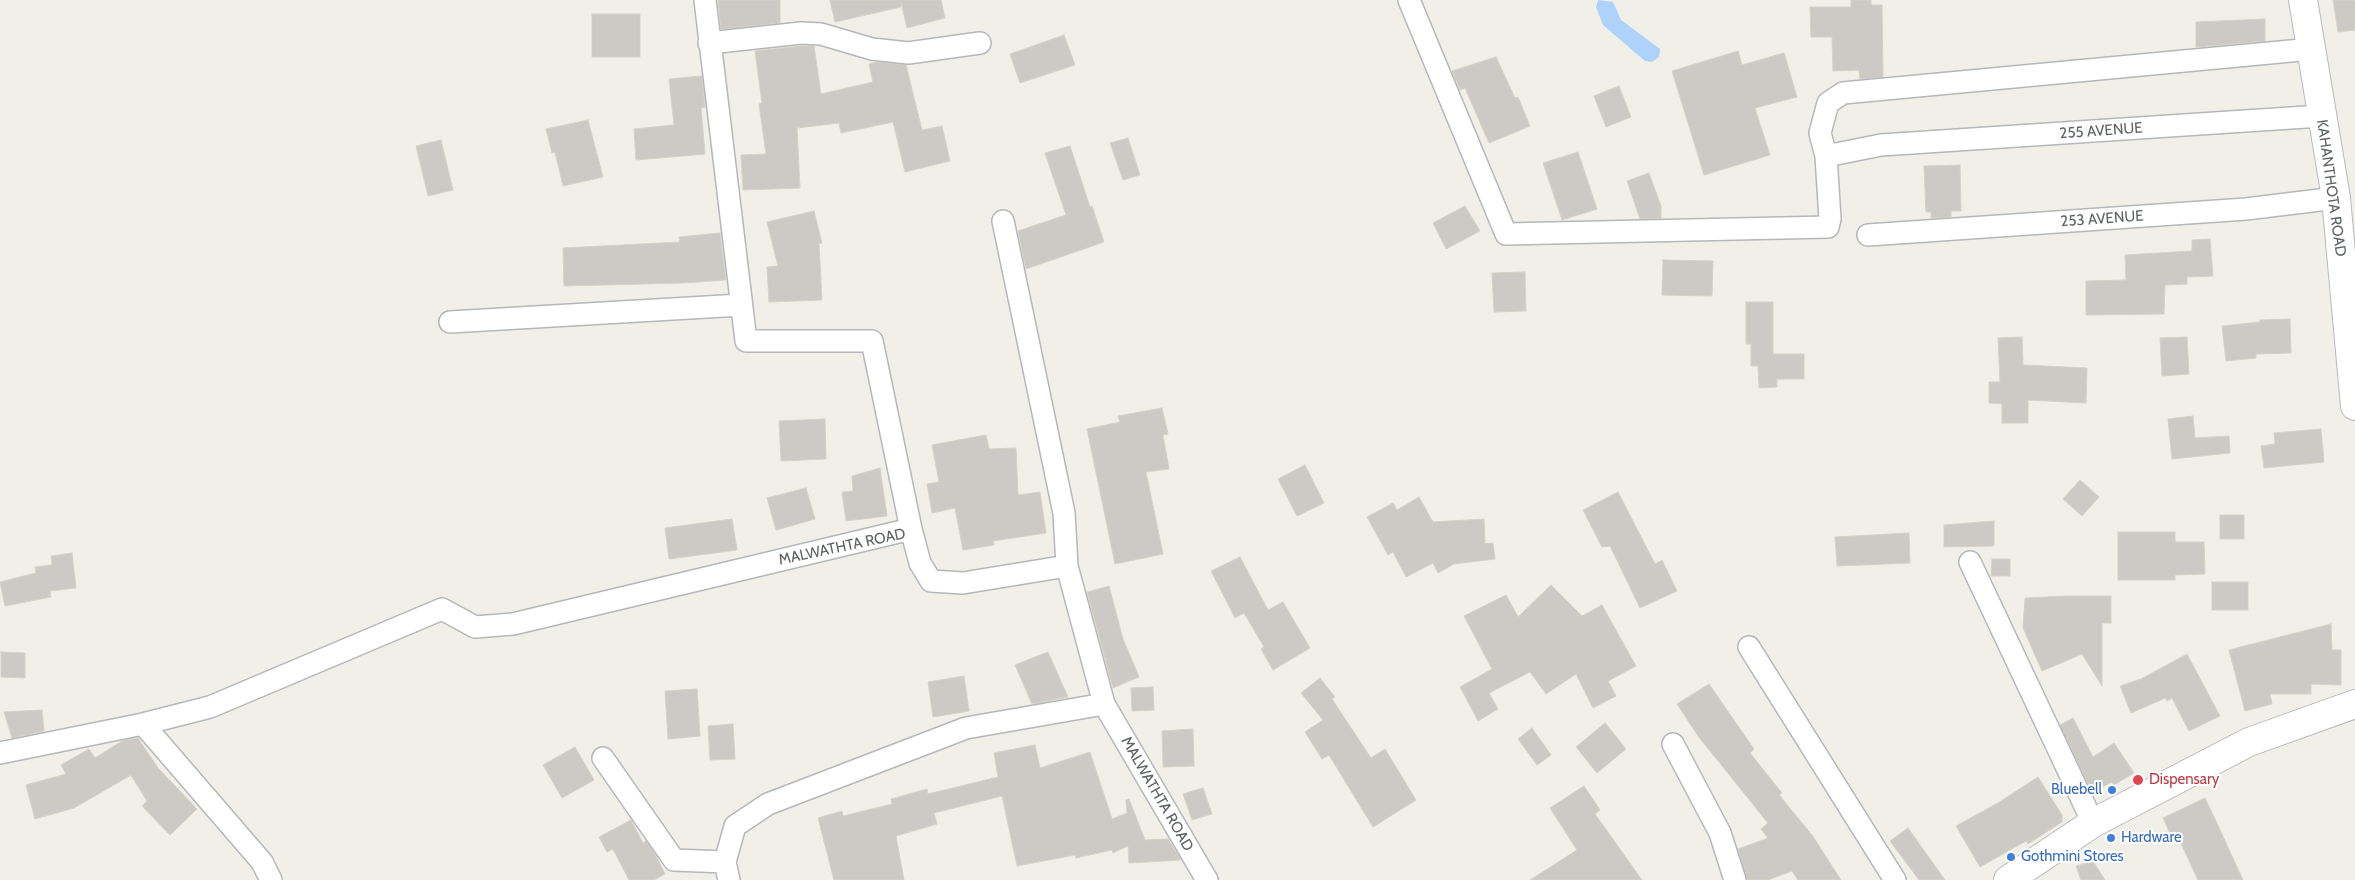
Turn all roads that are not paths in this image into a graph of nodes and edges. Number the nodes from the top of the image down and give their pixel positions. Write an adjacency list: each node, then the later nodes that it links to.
1 (705, 0): 4 (street)
2 (1408, 0): 8 (street)
3 (2303, 0): 6 (main road, KAHANTHOTA ROAD)
4 (709, 43): 5 (street); 12 (street)
5 (980, 44)
6 (2312, 49): 7 (main road, KAHANTHOTA ROAD); 8 (street)
7 (2321, 116): 8 (street, 255 AVENUE); 9 (main road, KAHANTHOTA ROAD)
8 (1826, 156)
9 (2336, 198): 11 (street, 253 AVENUE); 14 (main road, KAHANTHOTA ROAD)
10 (1003, 220): 17 (street)
11 (1868, 235)
12 (741, 305): 13 (street); 15 (street)
13 (450, 322)
14 (2355, 406)
15 (911, 529): 17 (street, MALWATHTA ROAD); 21 (street, MALWATHTA ROAD)
16 (1970, 562): 25 (street)
17 (1067, 566): 19 (street, MALWATHTA ROAD)
18 (1749, 647): 30 (street)
19 (1104, 704): 26 (street); 28 (street, MALWATHTA ROAD)
20 (2355, 704): 25 (main road)
21 (143, 724): 23 (street); 27 (street)
22 (1673, 744): 29 (street)
23 (0, 753)
24 (604, 758): 26 (street)
25 (2093, 823): 31 (main road)
26 (727, 871)
27 (272, 880)
28 (1207, 880)
29 (1735, 880)
30 (1895, 880)
31 (2008, 880)

